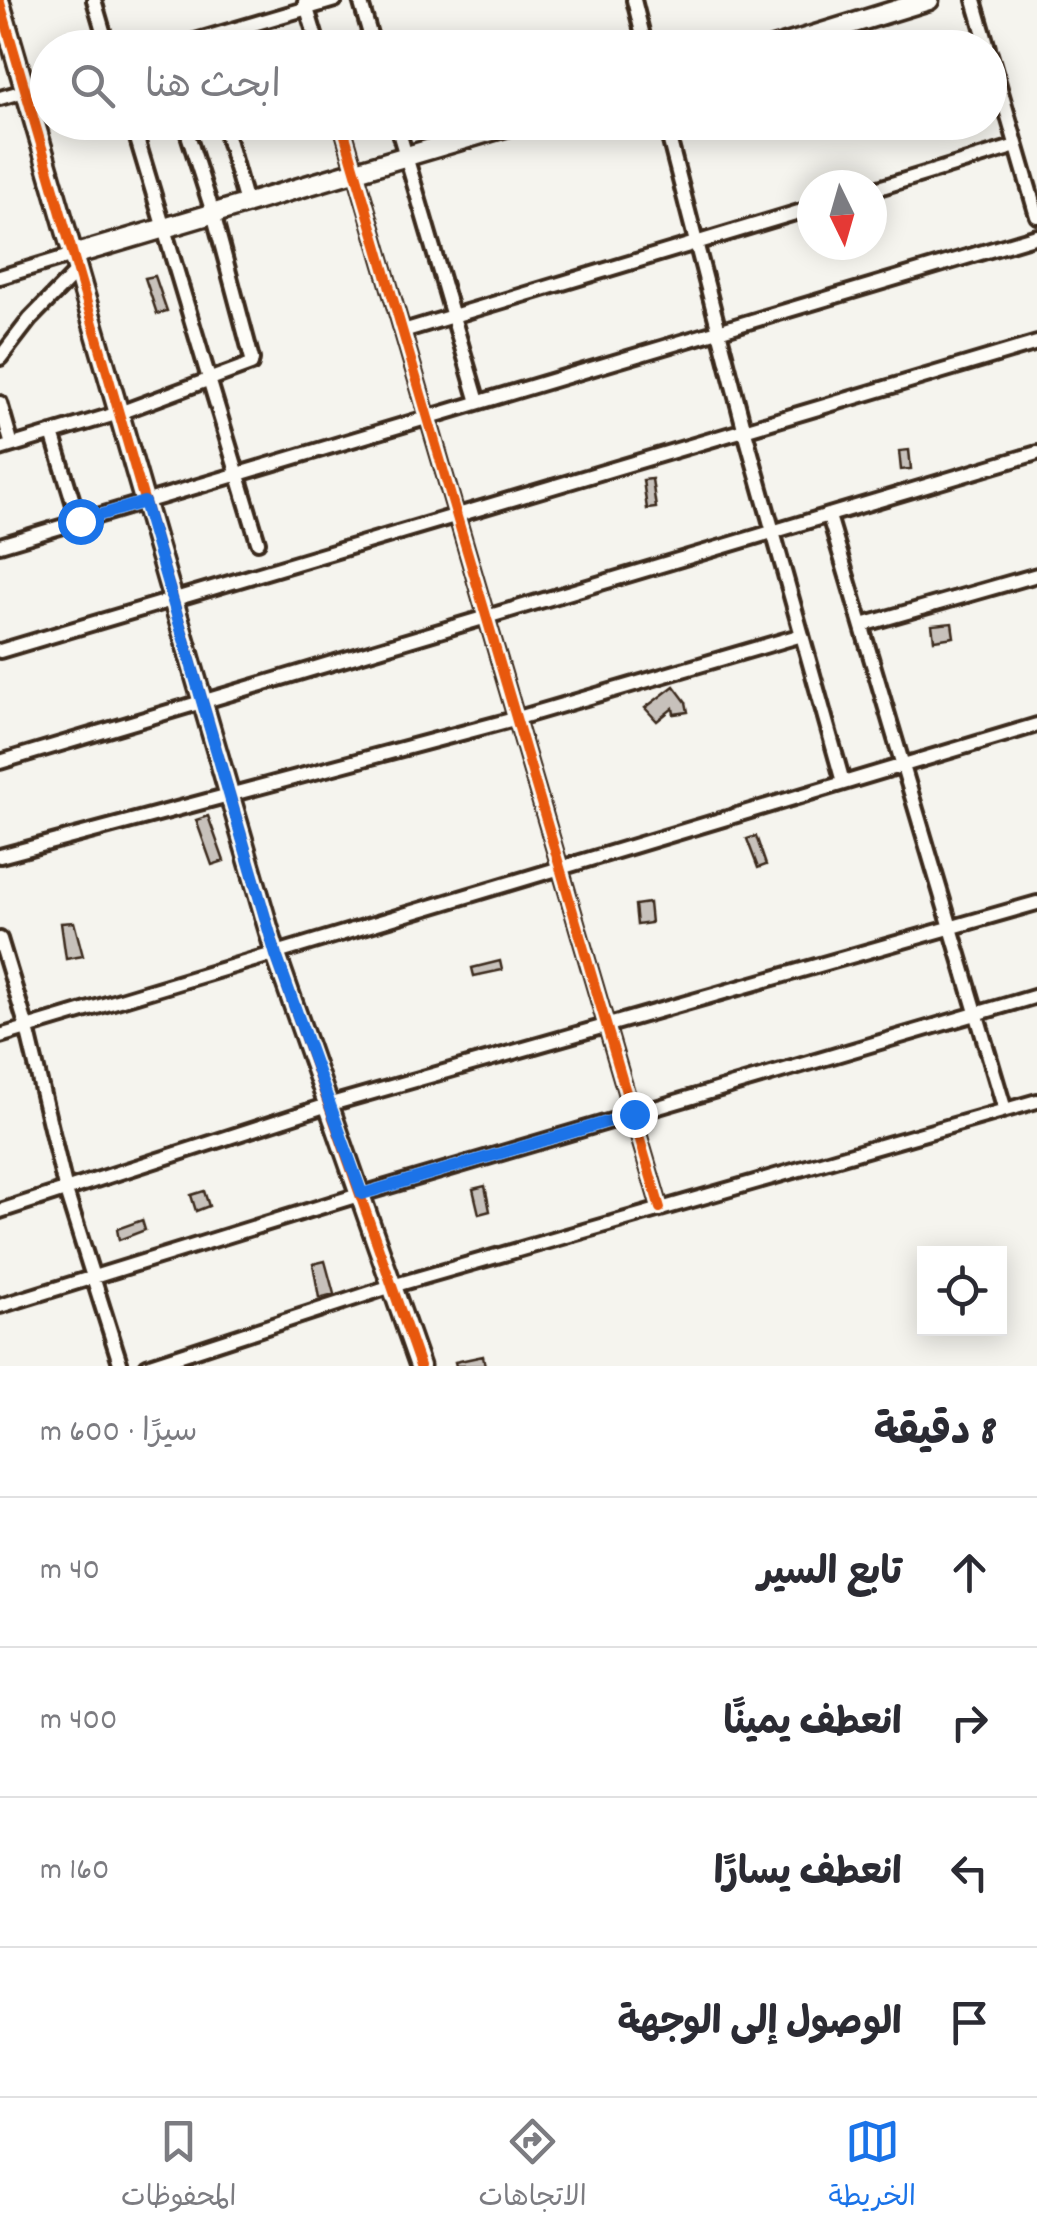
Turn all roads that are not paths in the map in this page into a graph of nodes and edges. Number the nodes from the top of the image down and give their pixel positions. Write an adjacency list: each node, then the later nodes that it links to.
1 (94, 0): 9 (street)
2 (335, 0): 8 (street)
3 (360, 0): 12 (street)
4 (634, 0): 13 (street)
5 (929, 0): 14 (street)
6 (974, 0): 15 (street)
7 (0, 3): 17 (street)
8 (306, 4): 10 (street); 11 (street)
9 (103, 30)
10 (236, 30)
11 (313, 30)
12 (369, 30)
13 (642, 30)
14 (832, 30)
15 (983, 30)
16 (30, 89): 17 (street)
17 (26, 90): 18 (street); 19 (street)
18 (0, 98)
19 (30, 104)
20 (1007, 114): 29 (street)
21 (40, 140): 40 (street)
22 (137, 140): 37 (street)
23 (190, 140): 34 (street)
24 (228, 140): 33 (street)
25 (346, 140): 31 (street)
26 (401, 140): 30 (street)
27 (461, 140): 30 (street)
28 (669, 140): 39 (street)
29 (1016, 146): 32 (street); 36 (street)
30 (406, 156): 31 (street); 42 (street)
31 (355, 171): 33 (street); 44 (street)
32 (887, 185)
33 (246, 203): 34 (street)
34 (213, 213): 37 (street); 47 (street)
35 (797, 213): 39 (street)
36 (1037, 216)
37 (164, 227): 40 (street); 47 (street)
38 (1037, 236): 43 (street)
39 (695, 244): 42 (street); 43 (street)
40 (76, 263): 41 (street); 46 (street); 50 (street)
41 (0, 276)
42 (453, 317): 44 (street); 48 (street)
43 (718, 330): 48 (street); 52 (street)
44 (403, 331): 51 (street)
45 (1037, 343): 52 (street)
46 (0, 358)
47 (209, 382): 50 (street); 56 (street)
48 (478, 402): 51 (street)
49 (0, 404): 54 (street)
50 (119, 412): 53 (street); 57 (street)
51 (428, 417): 56 (street); 58 (street)
52 (744, 428): 58 (street); 61 (street)
53 (52, 433): 54 (street); 60 (street)
54 (6, 447)
55 (1037, 453): 59 (street)
56 (236, 474): 57 (street); 62 (street)
57 (144, 502): 60 (street); 65 (street)
58 (456, 513): 65 (street); 66 (street)
59 (829, 516): 61 (street); 67 (street)
60 (80, 521): 63 (street)
61 (773, 531): 66 (street); 68 (street)
62 (258, 542)
63 (0, 544)
64 (1037, 575): 67 (street)
65 (172, 599): 69 (street); 70 (street)
66 (486, 616): 70 (street); 71 (street)
67 (862, 626): 74 (street)
68 (802, 635): 71 (street); 75 (street)
69 (0, 651)
70 (202, 702): 73 (street); 76 (street)
71 (518, 718): 76 (street); 78 (street)
72 (1037, 725): 74 (street)
73 (0, 762)
74 (902, 765): 75 (street); 80 (street)
75 (843, 782): 78 (street)
76 (230, 794): 77 (street); 82 (street)
77 (0, 856)
78 (562, 865): 82 (street); 85 (street)
79 (1037, 902): 80 (street)
80 (951, 928): 84 (street); 85 (street)
81 (0, 939): 86 (street)
82 (276, 955): 86 (street); 89 (street)
83 (1037, 996): 84 (street)
84 (976, 1014): 90 (street); 91 (street)
85 (608, 1026): 89 (street); 91 (street)
86 (27, 1028): 87 (street); 92 (street)
87 (0, 1036)
88 (1037, 1101): 90 (street)
89 (331, 1104): 92 (street); 93 (street)
90 (1005, 1110): 94 (street)
91 (634, 1114): 93 (street); 94 (street)
92 (66, 1191): 95 (street); 96 (street)
93 (362, 1194): 96 (street); 97 (street)
94 (660, 1208): 97 (street)
95 (0, 1211)
96 (92, 1278): 98 (street); 99 (street)
97 (392, 1286): 100 (street); 101 (street)
98 (0, 1306)
99 (121, 1366)
100 (148, 1366)
101 (420, 1366)

